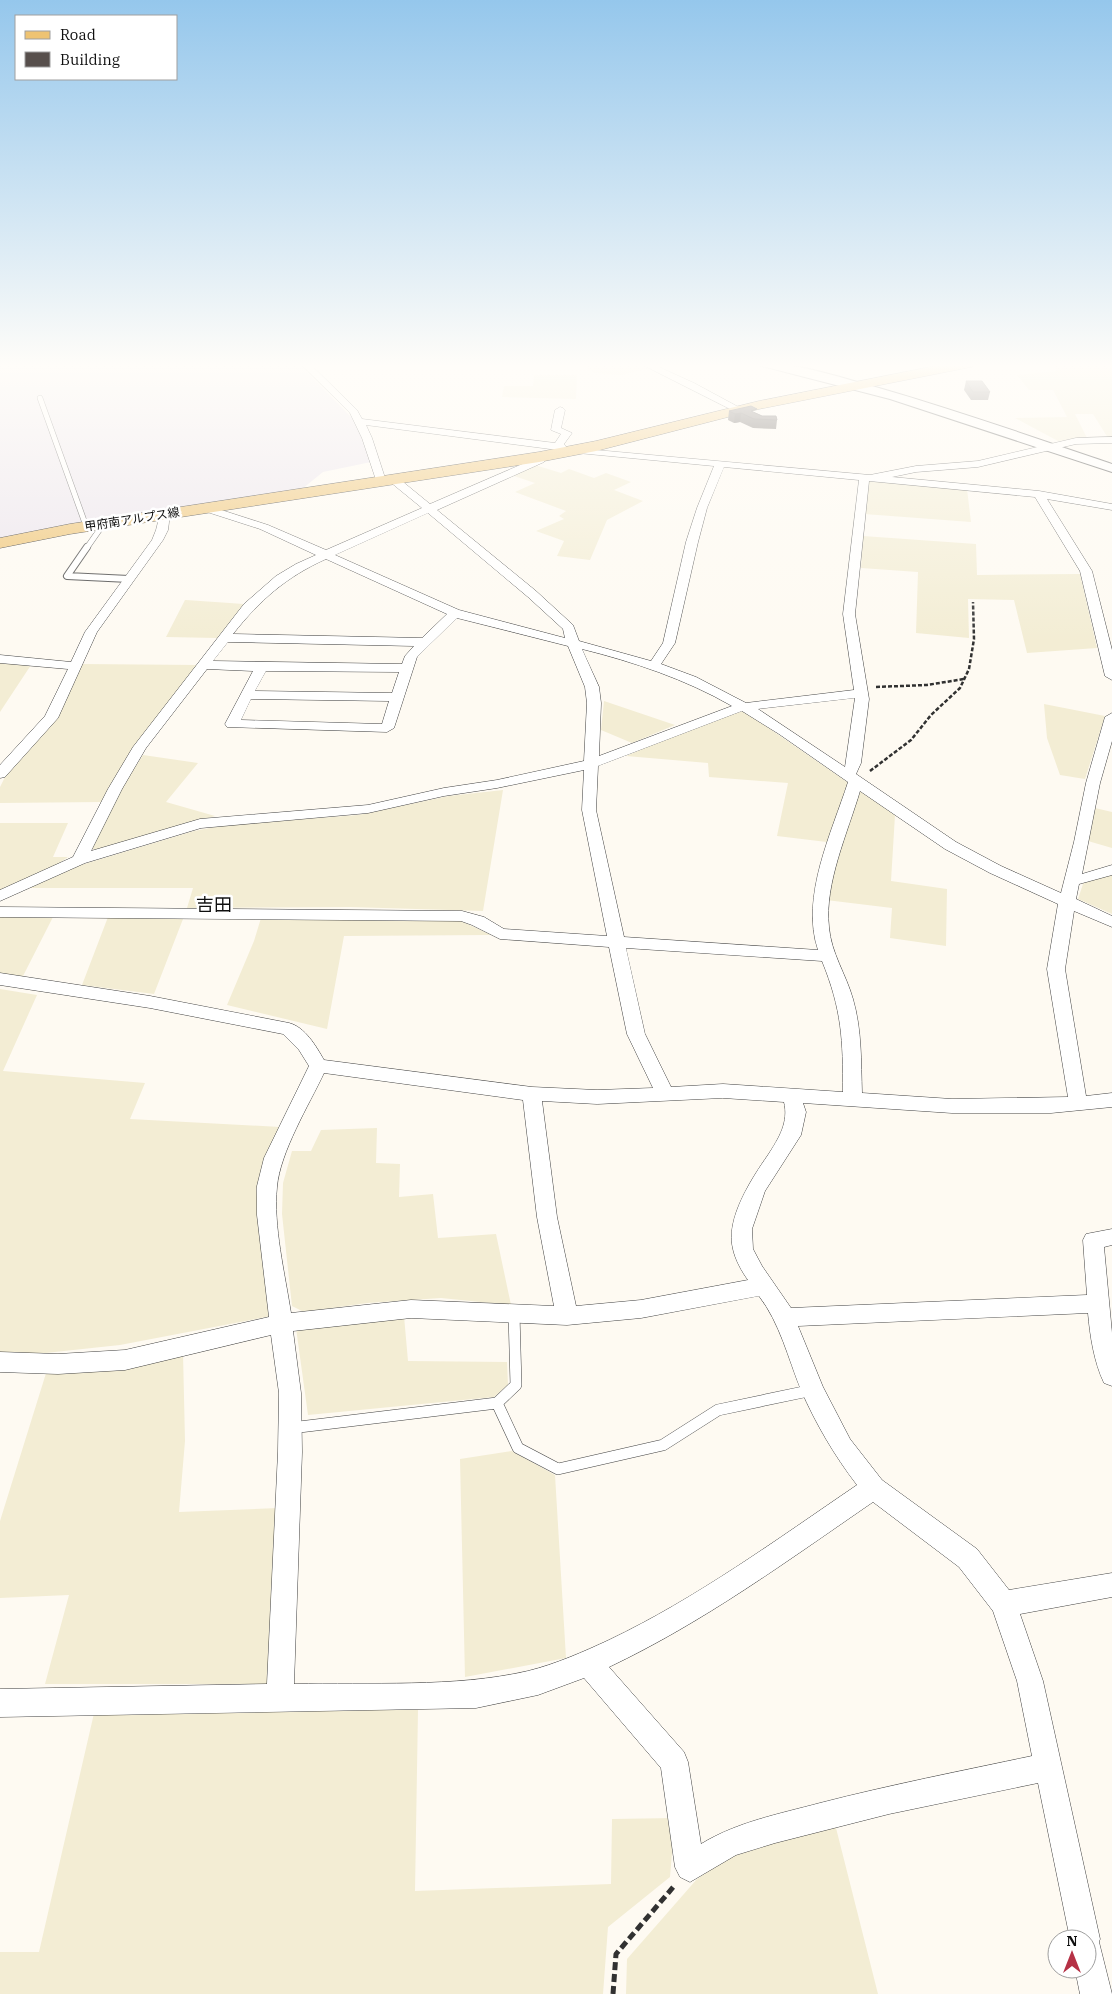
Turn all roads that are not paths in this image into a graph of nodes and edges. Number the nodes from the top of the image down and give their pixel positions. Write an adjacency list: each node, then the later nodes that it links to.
1 (64, 456): 17 (lane)
2 (376, 456): 11 (street)
3 (543, 456): 7 (main road, 甲府南アルプス線)
4 (634, 456): 8 (street)
5 (1009, 456): 10 (street)
6 (1077, 456): 9 (street)
7 (539, 457): 11 (main road, 甲府南アルプス線); 15 (street)
8 (720, 464): 10 (street); 27 (street)
9 (1112, 468)
10 (864, 479): 12 (street); 32 (street)
11 (387, 480): 14 (main road, 甲府南アルプス線); 15 (street)
12 (1039, 494): 13 (street); 31 (street)
13 (1112, 507)
14 (205, 508): 16 (main road, 甲府南アルプス線); 19 (street)
15 (428, 509): 19 (street); 24 (street)
16 (165, 514): 17 (main road, 甲府南アルプス線); 20 (street)
17 (92, 525): 18 (main road, 甲府南アルプス線); 20 (lane)
18 (0, 543)
19 (326, 554): 21 (street); 22 (street)
20 (129, 579): 28 (street)
21 (455, 613): 23 (street); 24 (street)
22 (225, 638): 23 (street); 26 (street)
23 (426, 642): 30 (street)
24 (573, 643): 27 (street); 37 (street)
25 (0, 659): 28 (street)
26 (205, 665): 29 (street); 40 (street)
27 (654, 665): 35 (street)
28 (76, 666): 38 (street)
29 (260, 667): 30 (street); 33 (street)
30 (407, 668): 34 (street)
31 (1112, 676)
32 (861, 690): 35 (street); 39 (street)
33 (247, 695): 34 (street); 34 (street)
34 (397, 697)
35 (744, 707): 37 (street); 39 (street)
36 (1112, 716): 42 (street)
37 (590, 764): 40 (street); 47 (street)
38 (0, 774)
39 (852, 779): 44 (street); 48 (street)
40 (79, 860): 43 (street)
41 (1112, 870): 42 (street)
42 (1073, 881): 44 (street)
43 (0, 896)
44 (1068, 901): 46 (street); 56 (street)
45 (0, 912): 47 (street)
46 (1112, 922)
47 (616, 942): 48 (street); 52 (street)
48 (829, 956): 54 (street)
49 (0, 979): 50 (street)
50 (318, 1066): 51 (street); 63 (street)
51 (532, 1094): 52 (street); 61 (street)
52 (665, 1094): 53 (street)
53 (792, 1096): 54 (street); 58 (street)
54 (852, 1099): 56 (street)
55 (1112, 1100): 56 (street)
56 (1078, 1104)
57 (1112, 1237): 59 (street)
58 (764, 1286): 61 (street); 62 (street)
59 (1099, 1304): 62 (street); 65 (street)
60 (514, 1314): 61 (street); 63 (street); 67 (lane)
61 (567, 1316)
62 (784, 1317): 66 (street)
63 (282, 1323): 64 (street); 68 (street)
64 (0, 1362)
65 (1112, 1376)
66 (813, 1390): 67 (lane); 69 (street)
67 (497, 1403): 68 (lane)
68 (290, 1428): 73 (street)
69 (874, 1488): 71 (street); 72 (street)
70 (1112, 1586): 71 (street)
71 (1004, 1604): 75 (street)
72 (588, 1663): 73 (street); 75 (street)
73 (280, 1698): 74 (street)
74 (0, 1703)
75 (1048, 1767): 76 (street)
76 (1082, 1929)
77 (1093, 1979): 78 (street)
78 (1096, 1994)

